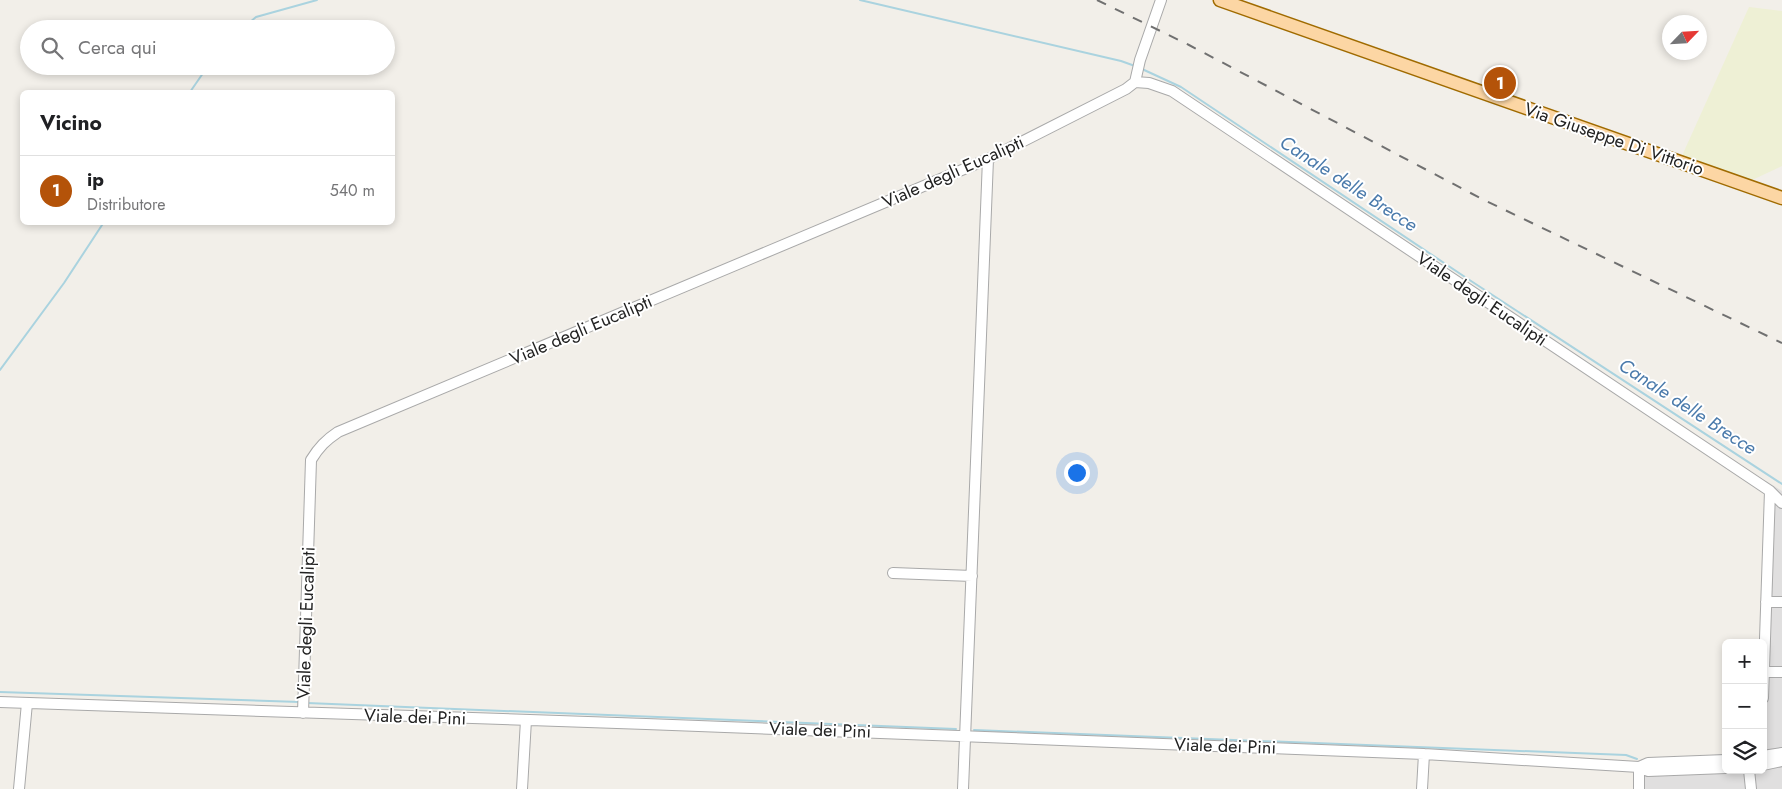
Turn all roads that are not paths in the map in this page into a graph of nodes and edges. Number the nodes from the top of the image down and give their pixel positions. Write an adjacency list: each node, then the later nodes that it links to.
1 (1161, 0): 3 (street)
2 (1220, 0): 5 (main road, Via Giuseppe Di Vittorio)
3 (1135, 79): 4 (street, Viale degli Eucalipti); 6 (street, Viale degli Eucalipti)
4 (988, 159): 10 (street); 18 (street, Viale degli Eucalipti)
5 (1782, 198)
6 (1770, 492): 7 (street, Viale degli Eucalipti); 8 (street, Viale degli Eucalipti); 11 (street)
7 (1782, 496)
8 (1782, 503)
9 (893, 573): 10 (street)
10 (972, 576): 20 (street)
11 (1766, 602): 12 (street); 13 (street)
12 (1782, 602)
13 (1765, 639)
14 (1767, 672): 15 (street)
15 (1782, 672)
16 (0, 702): 17 (street, Viale dei Pini)
17 (27, 703): 18 (street, Viale dei Pini); 30 (street)
18 (303, 710): 19 (street, Viale dei Pini)
19 (526, 720): 20 (street, Viale dei Pini); 31 (street)
20 (964, 736): 22 (street, Viale dei Pini); 32 (street)
21 (1782, 753): 23 (street)
22 (1424, 754): 27 (street, Viale dei Pini); 33 (street)
23 (1767, 755)
24 (1722, 760): 27 (street, Viale dei Pini)
25 (1782, 762): 26 (street)
26 (1767, 764)
27 (1639, 767): 28 (street, Viale dei Pini); 34 (street)
28 (1722, 768)
29 (1749, 774): 35 (street)
30 (18, 789)
31 (522, 789)
32 (962, 789)
33 (1422, 789)
34 (1639, 789)
35 (1751, 789)

